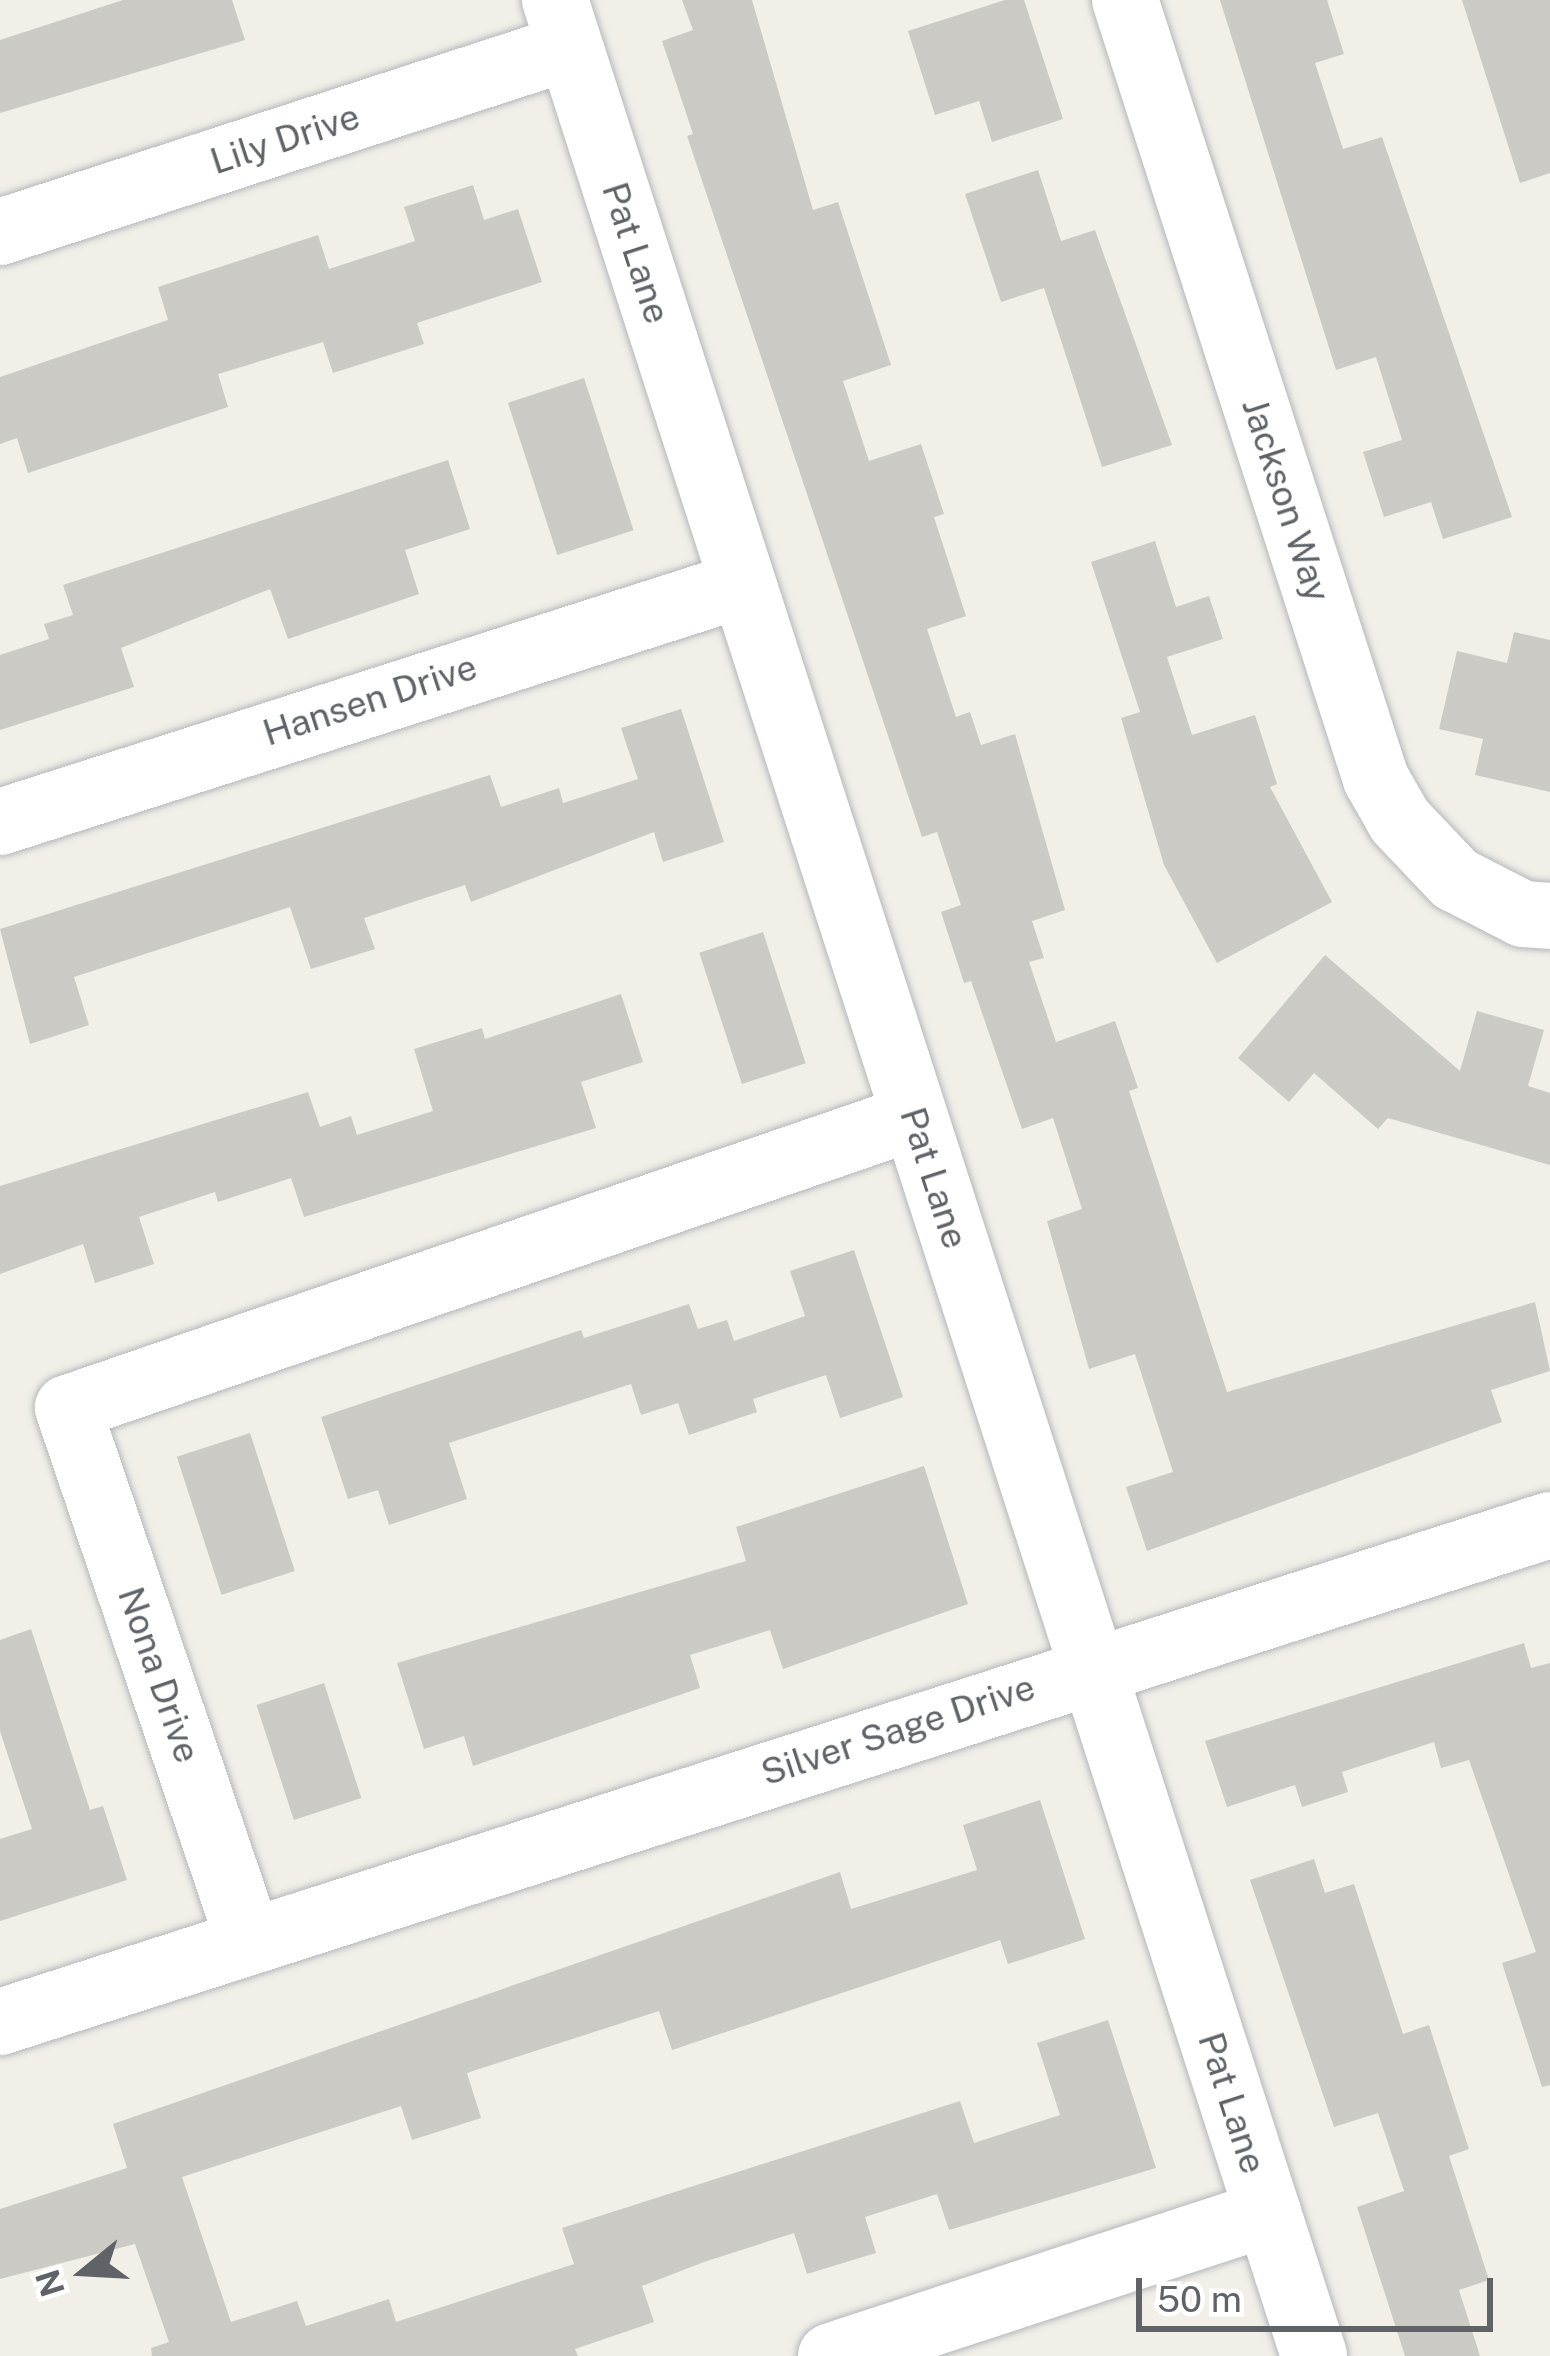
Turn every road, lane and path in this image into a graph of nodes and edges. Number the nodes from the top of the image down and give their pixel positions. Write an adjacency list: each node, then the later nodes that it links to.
1 (1125, 0): 6 (street, Jackson Way)
2 (562, 23): 3 (street, Lily Drive); 4 (street, Pat Lane)
3 (0, 232)
4 (741, 585): 5 (street, Hansen Drive); 7 (street, Pat Lane)
5 (0, 822)
6 (1550, 916)
7 (914, 1117): 9 (street, Pat Lane); 10 (street, Nona Drive)
8 (1550, 1525): 9 (street, Silver Sage Drive)
9 (1093, 1667): 10 (street, Silver Sage Drive); 12 (street, Pat Lane)
10 (249, 1941): 11 (street, Silver Sage Drive)
11 (0, 2022)
12 (1268, 2213): 13 (street); 14 (street, Pat Lane)
13 (831, 2356)
14 (1314, 2356)

